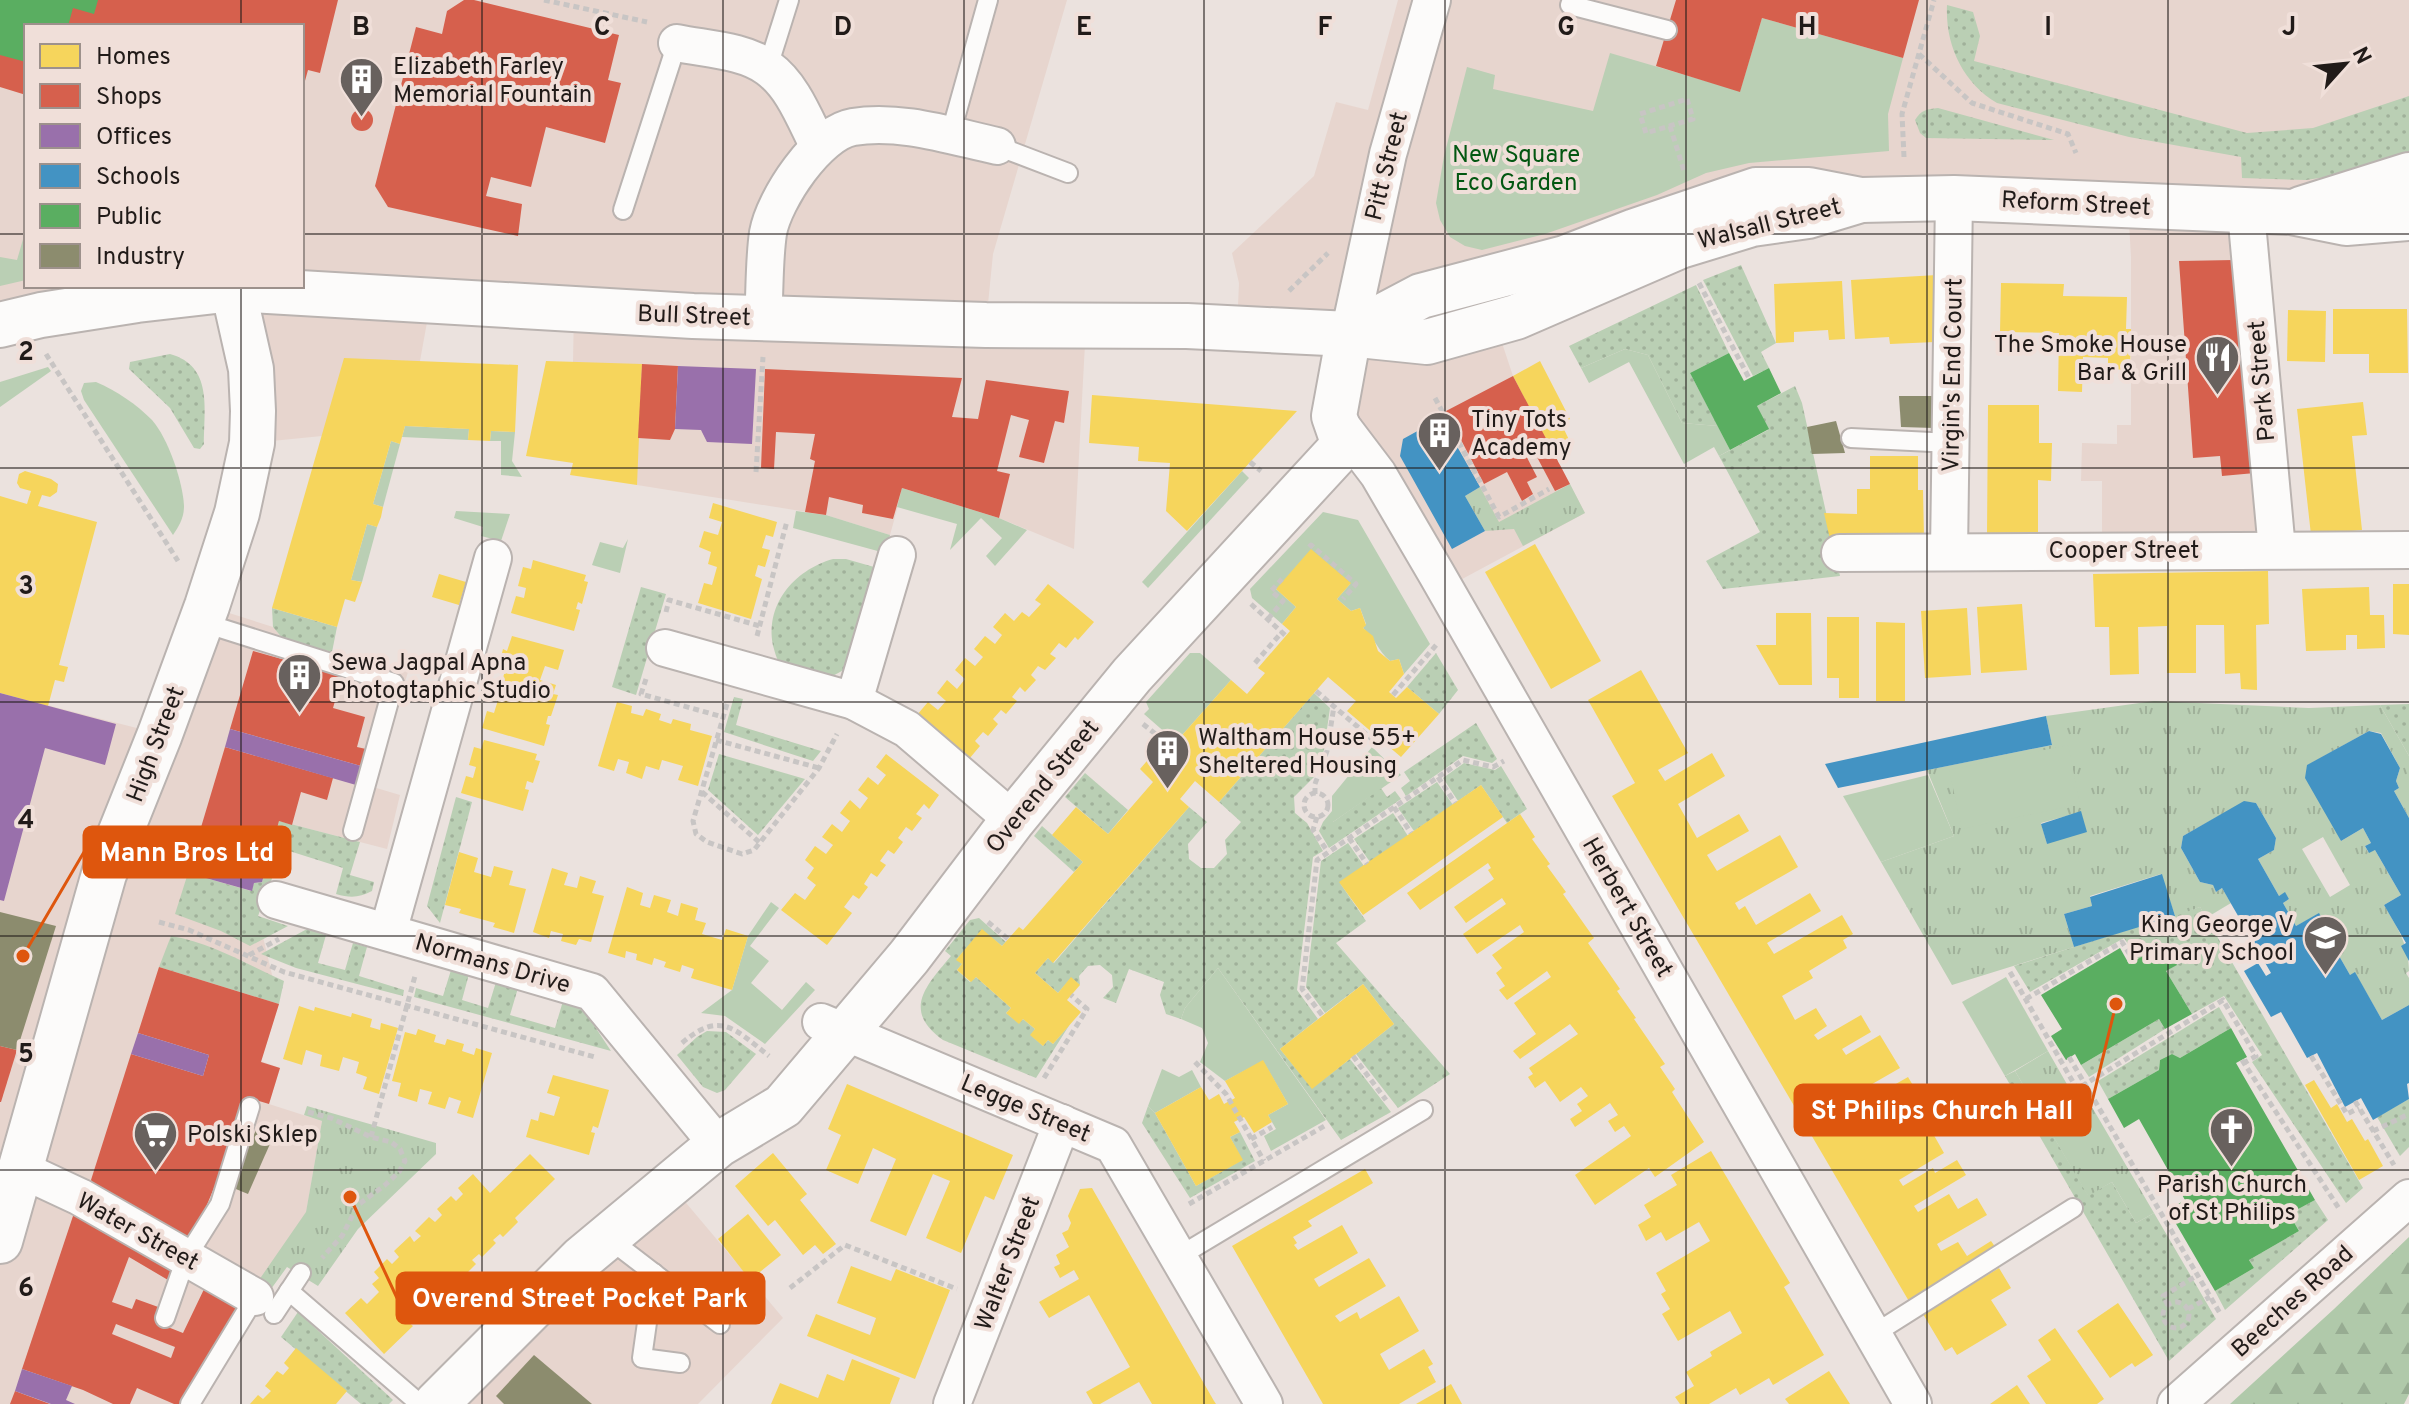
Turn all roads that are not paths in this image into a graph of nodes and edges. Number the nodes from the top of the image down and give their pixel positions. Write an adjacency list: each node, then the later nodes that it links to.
1 (789, 0): 7 (lane)
2 (988, 0): 8 (lane)
3 (1432, 0): 21 (street, Pitt Street)
4 (1572, 0): 5 (lane)
5 (1667, 30)
6 (677, 43): 7 (street); 15 (lane)
7 (768, 67): 10 (street)
8 (950, 136): 9 (street); 10 (street)
9 (997, 146): 11 (lane)
10 (819, 147): 22 (street)
11 (1068, 173)
12 (2409, 175): 17 (street, Reform Street)
13 (1954, 198): 14 (street, Reform Street); 16 (street, Reform Street); 25 (street, Virgin's End Court)
14 (1861, 200): 21 (street, Walsall Street)
15 (623, 210)
16 (2246, 212): 17 (street, Reform Street); 26 (street, Park Street)
17 (2291, 212): 18 (street, Reform Street)
18 (2409, 218)
19 (233, 289): 20 (street, Bull Street); 22 (street, Bull Street); 32 (street, High Street)
20 (21, 319)
21 (1349, 334): 22 (street, Bull Street); 23 (street, Overend Street)
22 (763, 336)
23 (1334, 416): 35 (street, Overend Street); 56 (street, Herbert Street)
24 (1851, 438): 25 (lane)
25 (1951, 443): 28 (street, Virgin's End Court)
26 (2277, 550): 27 (street, Cooper Street); 28 (street, Cooper Street)
27 (2409, 550)
28 (1949, 552): 29 (street, Cooper Street)
29 (1840, 553)
30 (897, 555): 34 (street)
31 (493, 558): 38 (street, Normans Drive)
32 (204, 614): 36 (lane); 44 (street, High Street)
33 (665, 648): 34 (street)
34 (854, 701): 35 (street)
35 (1004, 812): 39 (street, Overend Street)
36 (353, 831)
37 (276, 900): 38 (street, Normans Drive)
38 (388, 932): 43 (street, Normans Drive)
39 (834, 1026): 42 (street, Legge Street); 43 (street, Overend Street)
40 (250, 1107): 50 (lane)
41 (1423, 1110): 49 (lane)
42 (1062, 1123): 49 (street, Legge Street); 61 (street, Walter Street)
43 (718, 1145): 47 (street, Overend Street)
44 (20, 1169): 48 (street, High Street); 50 (street, Water Street)
45 (2403, 1183): 64 (street, Beeches Road)
46 (2073, 1208): 56 (lane)
47 (607, 1237): 52 (lane); 60 (street, Overend Street)
48 (0, 1241)
49 (1178, 1257): 62 (street, Legge Street)
50 (186, 1258): 53 (street, Water Street); 54 (lane)
51 (301, 1273): 53 (lane)
52 (654, 1273): 55 (lane); 57 (lane)
53 (255, 1297): 58 (lane); 59 (lane)
54 (165, 1318)
55 (720, 1324)
56 (1874, 1334): 63 (street, Herbert Street)
57 (680, 1363)
58 (190, 1404)
59 (420, 1404)
60 (436, 1404)
61 (952, 1404)
62 (1264, 1404)
63 (1913, 1404)
64 (2176, 1404)

